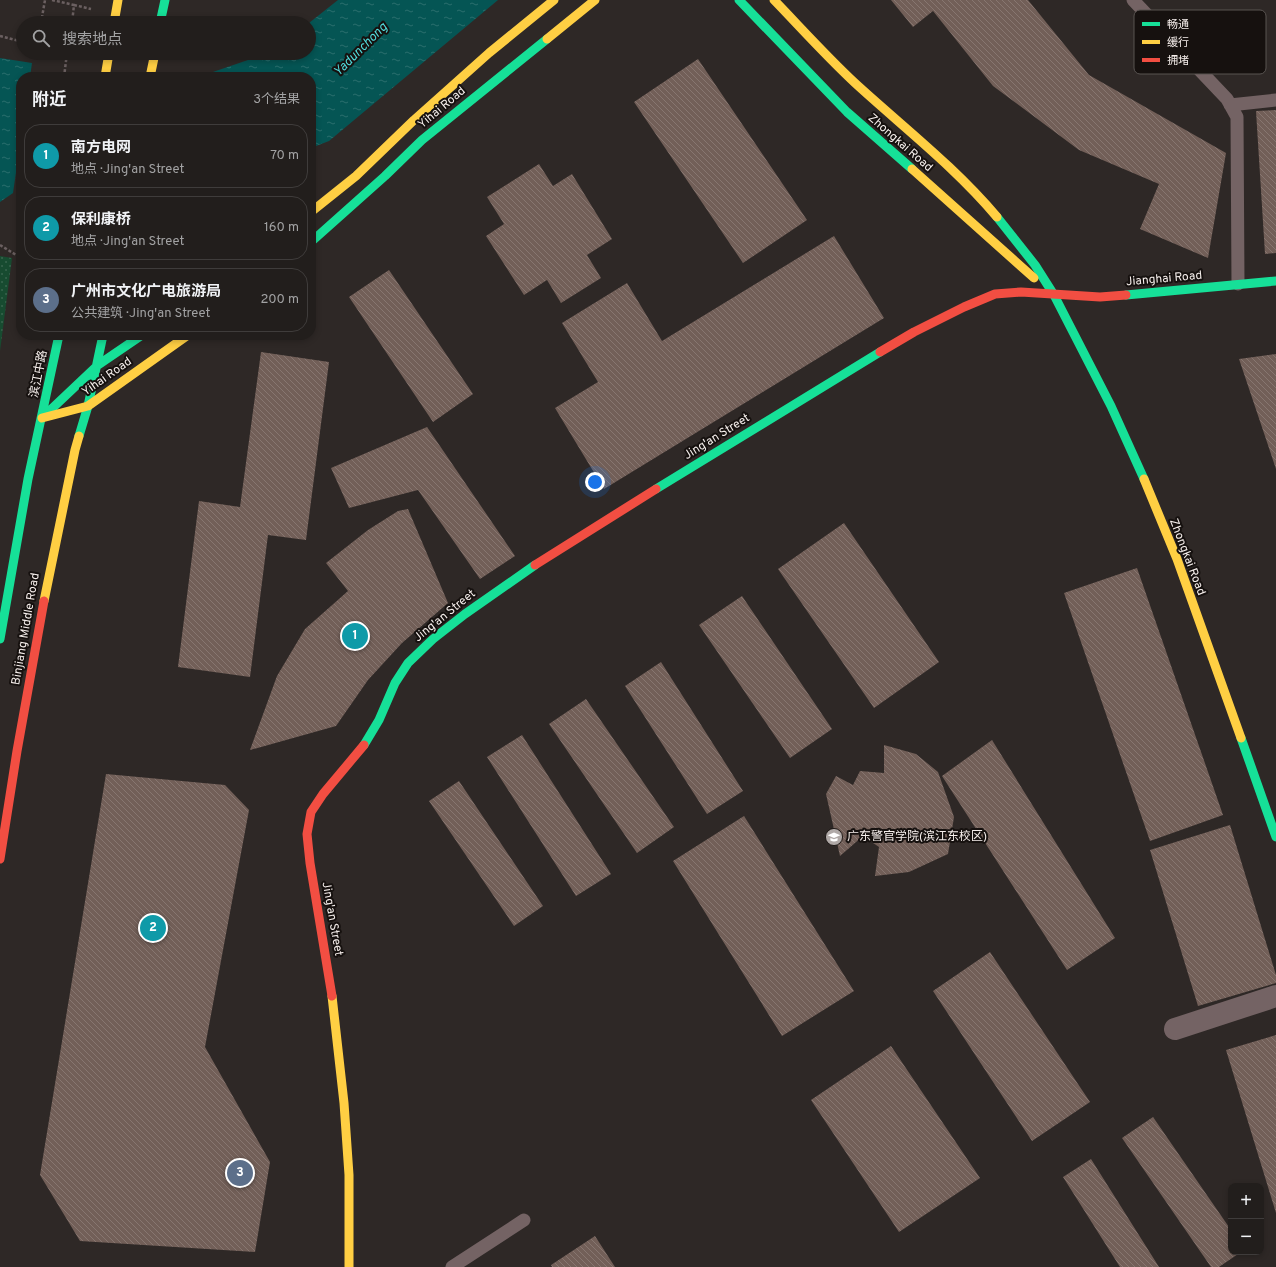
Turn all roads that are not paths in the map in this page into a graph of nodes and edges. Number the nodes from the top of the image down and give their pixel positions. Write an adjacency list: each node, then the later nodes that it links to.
1 (118, 0): 9 (street)
2 (164, 0): 10 (street)
3 (554, 0): 18 (street, Yihai Road)
4 (595, 0): 19 (street, Yihai Road)
5 (739, 0): 22 (street, Zhongkai Road)
6 (774, 0): 22 (street, Zhongkai Road)
7 (1133, 0): 8 (lane)
8 (1142, 10)
9 (115, 16)
10 (161, 16)
11 (108, 60): 13 (street)
12 (154, 60): 14 (street)
13 (106, 72)
14 (151, 72)
15 (1203, 74): 17 (lane)
16 (1276, 100): 17 (lane)
17 (1230, 105): 21 (lane)
18 (316, 208)
19 (316, 238)
20 (1276, 281): 21 (street, Jianghai Road)
21 (1238, 284): 22 (street, Jianghai Road)
22 (1054, 295): 31 (street, Zhongkai Road); 36 (street, Jing'an Street)
23 (57, 340): 29 (street, 滨江中路)
24 (102, 340): 27 (street)
25 (135, 340): 27 (street, Yihai Road)
26 (181, 340): 28 (street, Yihai Road)
27 (98, 365): 28 (street); 29 (street, Yihai Road)
28 (88, 406): 29 (street, Yihai Road); 32 (street, Binjiang Middle Road)
29 (42, 418): 30 (street, Binjiang Middle Road)
30 (0, 639)
31 (1276, 837)
32 (0, 860)
33 (1276, 996): 34 (street)
34 (1175, 1029)
35 (524, 1220): 37 (lane)
36 (349, 1267)
37 (452, 1267)

